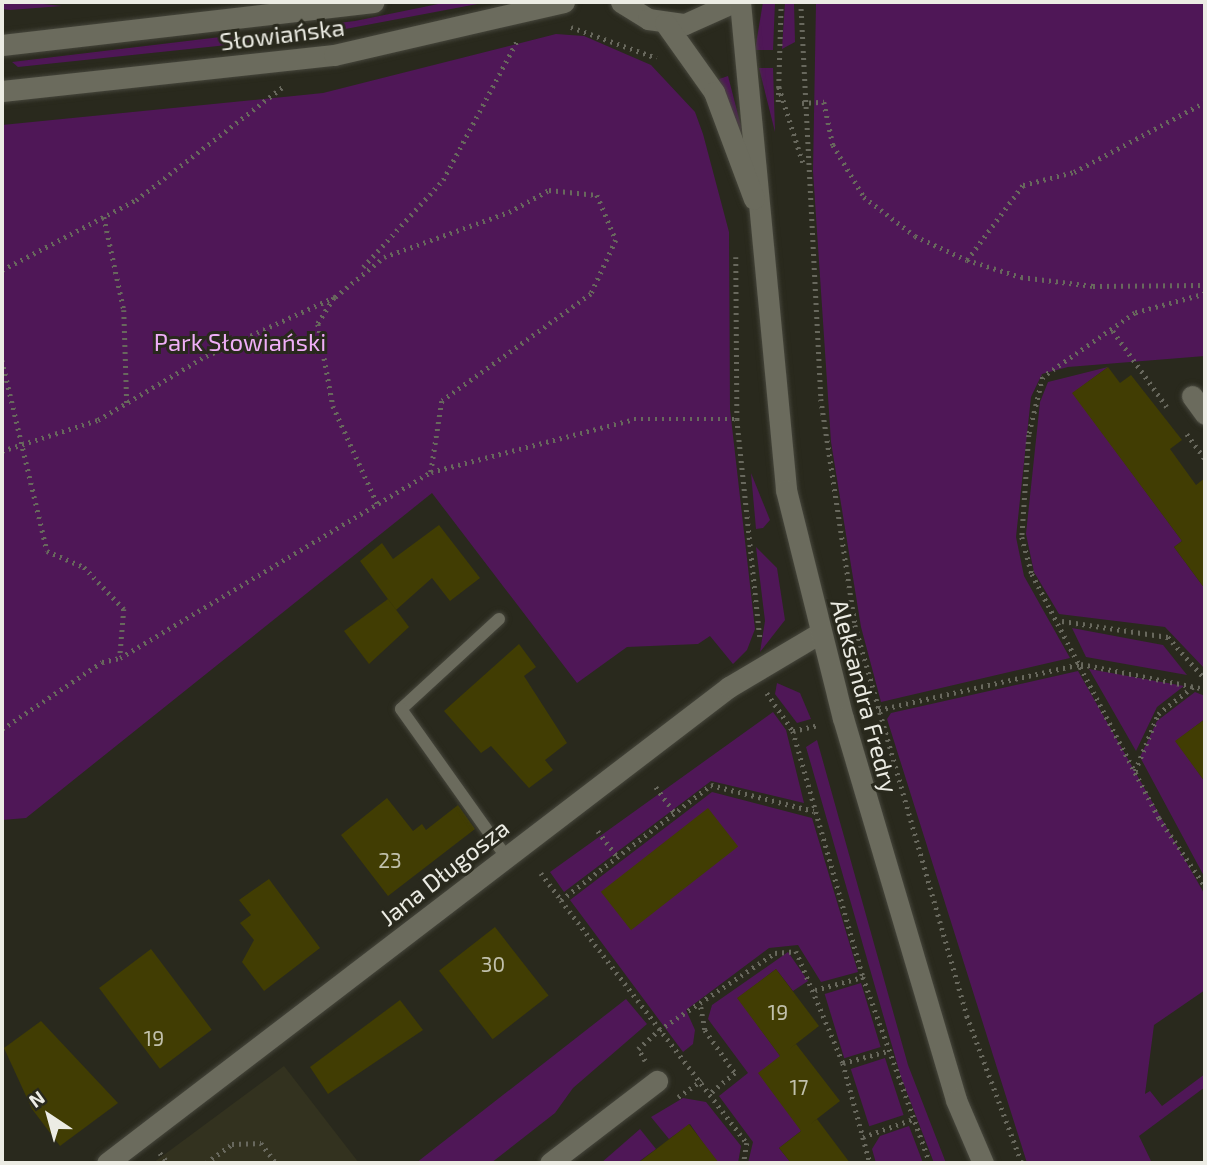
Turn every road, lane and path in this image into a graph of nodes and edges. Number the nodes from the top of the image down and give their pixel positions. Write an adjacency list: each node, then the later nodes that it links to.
1 (374, 2): 10 (street, Słowiańska)
2 (564, 2): 15 (street, Słowiańska)
3 (621, 2): 6 (street)
4 (737, 2): 6 (street); 20 (street, Aleksandra Fredry)
5 (801, 2): 17 (path)
6 (665, 23): 20 (street, Aleksandra Fredry)
7 (559, 26): 12 (path)
8 (2, 30): 10 (street)
9 (520, 35): 24 (path)
10 (38, 41): 11 (street, Słowiańska)
11 (2, 45)
12 (662, 61)
13 (777, 82): 18 (path)
14 (285, 86): 19 (path)
15 (2, 91)
16 (1205, 102): 22 (path)
17 (803, 103): 18 (path); 22 (path)
18 (807, 173): 82 (path)
19 (104, 217): 23 (path); 31 (path)
20 (763, 228): 43 (street, Aleksandra Fredry)
21 (737, 245): 34 (path)
22 (967, 260): 25 (path)
23 (2, 270)
24 (357, 273): 27 (path); 39 (path)
25 (1205, 285)
26 (1205, 294): 28 (path)
27 (335, 297): 31 (path); 40 (path)
28 (1113, 331): 32 (path); 42 (path)
29 (2, 360): 36 (path)
30 (1192, 396): 33 (street)
31 (127, 403): 36 (path)
32 (1173, 414)
33 (1205, 414)
34 (737, 419): 39 (path); 46 (path)
35 (1181, 425): 38 (path)
36 (26, 443): 37 (path); 44 (path)
37 (2, 451)
38 (1205, 459)
39 (431, 472): 40 (path)
40 (377, 503): 44 (path)
41 (499, 619): 57 (lane)
42 (1061, 621): 45 (path); 47 (path)
43 (821, 633): 46 (street, Jana Długosza); 81 (street, Aleksandra Fredry)
44 (120, 658): 51 (path)
45 (1081, 664): 48 (path); 50 (path); 52 (path)
46 (759, 670): 54 (path); 57 (street, Jana Długosza)
47 (1205, 679)
48 (1195, 685): 49 (path); 52 (path)
49 (1205, 689)
50 (948, 695)
51 (2, 729)
52 (1135, 772): 60 (path)
53 (656, 787): 55 (path)
54 (815, 811): 55 (path); 62 (path)
55 (674, 812): 58 (path)
56 (598, 831): 58 (path)
57 (506, 856): 73 (street, Jana Długosza)
58 (617, 856): 61 (path)
59 (541, 873): 61 (path)
60 (1205, 887)
61 (561, 900): 65 (path)
62 (863, 977): 63 (path); 66 (path)
63 (815, 990): 64 (path); 67 (path)
64 (701, 1007): 65 (path); 69 (path)
65 (659, 1030): 68 (path); 69 (path)
66 (888, 1051): 67 (path); 70 (path)
67 (843, 1063): 71 (path)
68 (657, 1081): 77 (street)
69 (710, 1093): 78 (path)
70 (913, 1119): 71 (path); 80 (path)
71 (863, 1137): 79 (path)
72 (162, 1156): 74 (path)
73 (107, 1163)
74 (168, 1163)
75 (206, 1163): 76 (path)
76 (276, 1163)
77 (550, 1163)
78 (744, 1163)
79 (870, 1163)
80 (930, 1163)
81 (983, 1163)
82 (1022, 1163)

